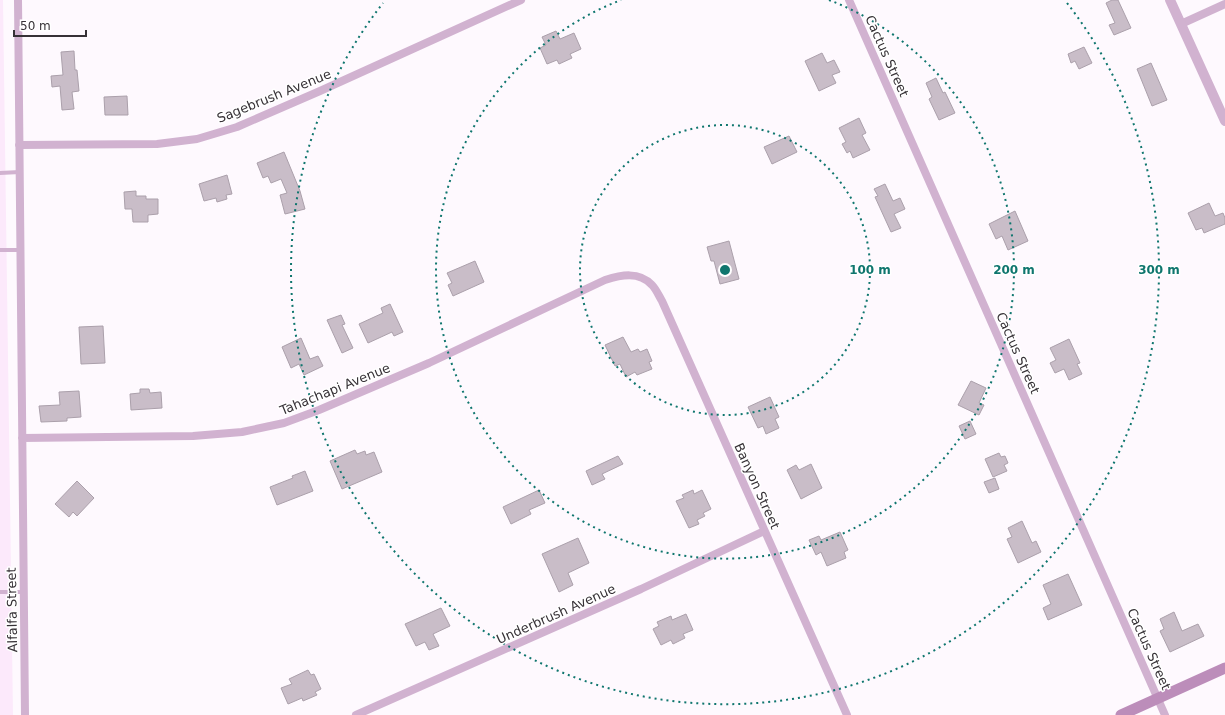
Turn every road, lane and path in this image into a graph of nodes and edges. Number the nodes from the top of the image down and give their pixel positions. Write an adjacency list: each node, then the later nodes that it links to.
1 (18, 0): 8 (street, Alfalfa Street)
2 (521, 0): 8 (street, Sagebrush Avenue)
3 (848, 0): 19 (street, Cactus Street)
4 (1170, 0): 6 (street)
5 (1225, 4): 6 (street)
6 (1181, 24): 7 (street)
7 (1225, 121)
8 (19, 145): 9 (street, Alfalfa Street)
9 (20, 172): 10 (lane); 12 (street, Alfalfa Street)
10 (0, 173)
11 (0, 250): 12 (lane)
12 (20, 250): 14 (street, Alfalfa Street)
13 (636, 276): 14 (street, Tahachapi Avenue); 15 (street, Banyon Street)
14 (22, 438): 17 (street, Alfalfa Street)
15 (764, 531): 21 (street, Underbrush Avenue); 22 (street, Banyon Street)
16 (0, 592): 17 (lane)
17 (24, 592): 20 (street, Alfalfa Street)
18 (1225, 668): 19 (main road)
19 (1157, 699): 23 (main road); 24 (street, Cactus Street)
20 (25, 715)
21 (356, 715)
22 (847, 715)
23 (1121, 715)
24 (1165, 715)

